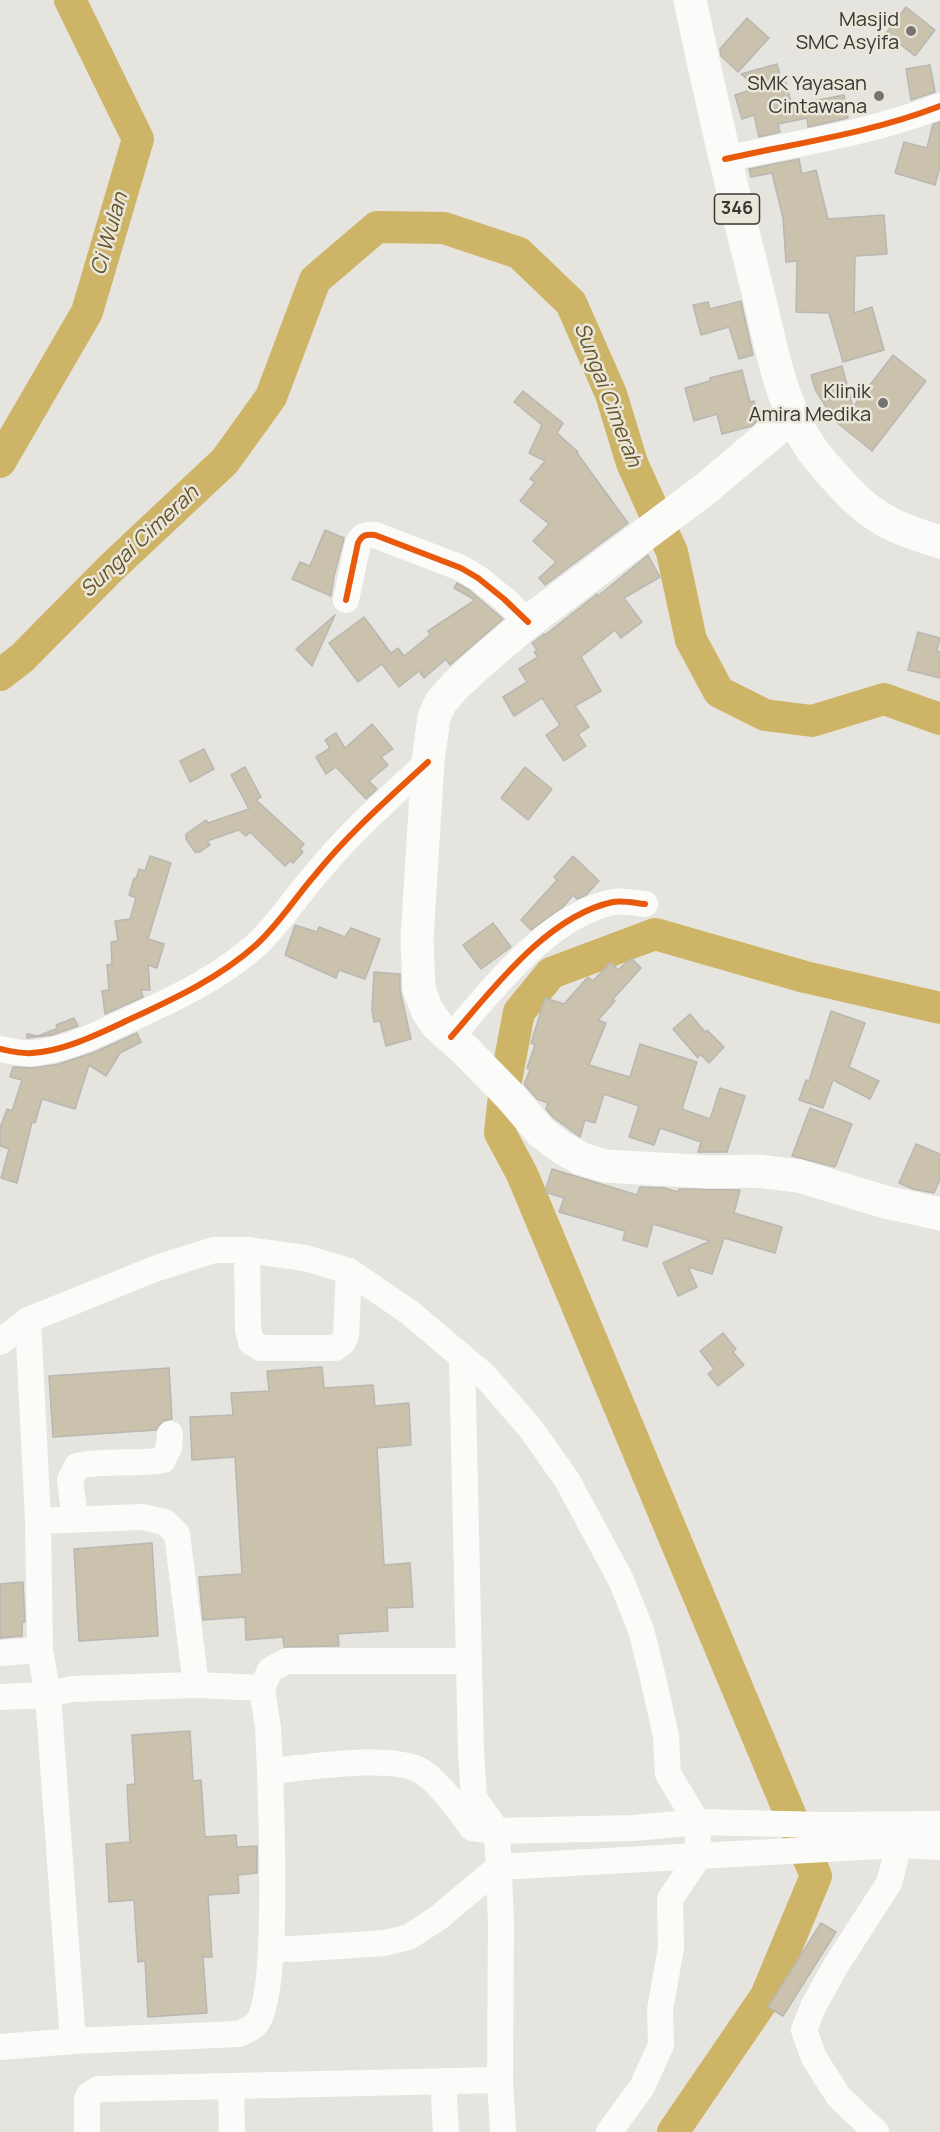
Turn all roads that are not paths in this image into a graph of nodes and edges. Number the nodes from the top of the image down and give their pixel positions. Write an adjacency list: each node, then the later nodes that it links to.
1 (690, 0): 3 (main road, 346)
2 (940, 106): 3 (street)
3 (725, 159): 4 (main road, 346)
4 (792, 416): 5 (main road, 346); 7 (main road)
5 (940, 542)
6 (346, 600): 7 (street)
7 (528, 622): 8 (main road)
8 (428, 762): 10 (main road); 11 (street)
9 (645, 904): 10 (street)
10 (459, 1044): 12 (main road)
11 (0, 1049)
12 (940, 1214)
13 (247, 1250): 14 (street); 14 (street); 15 (street)
14 (349, 1270): 17 (street)
15 (28, 1320): 16 (street); 20 (street)
16 (0, 1342)
17 (462, 1358): 23 (street); 29 (street)
18 (170, 1434): 19 (street)
19 (75, 1519): 20 (street); 24 (street)
20 (38, 1521): 21 (street)
21 (40, 1650): 22 (street); 26 (street)
22 (0, 1653)
23 (469, 1661): 25 (street); 31 (street)
24 (196, 1685): 25 (street); 26 (street)
25 (262, 1688): 28 (street)
26 (48, 1695): 27 (street); 38 (street)
27 (0, 1697)
28 (270, 1771): 31 (street); 37 (street)
29 (697, 1822): 31 (street); 33 (street); 35 (street)
30 (940, 1824): 32 (street)
31 (497, 1831): 36 (street)
32 (899, 1835): 33 (street); 34 (street); 48 (street)
33 (826, 1837): 35 (street)
34 (940, 1847)
35 (699, 1856): 36 (street); 47 (street)
36 (499, 1867): 37 (street); 40 (street)
37 (272, 1947): 38 (street)
38 (73, 2041): 39 (street)
39 (0, 2047)
40 (500, 2080): 41 (street); 46 (street)
41 (443, 2081): 42 (street); 45 (street)
42 (231, 2086): 43 (street); 44 (street)
43 (87, 2132)
44 (232, 2132)
45 (446, 2132)
46 (503, 2132)
47 (609, 2132)
48 (876, 2132)

